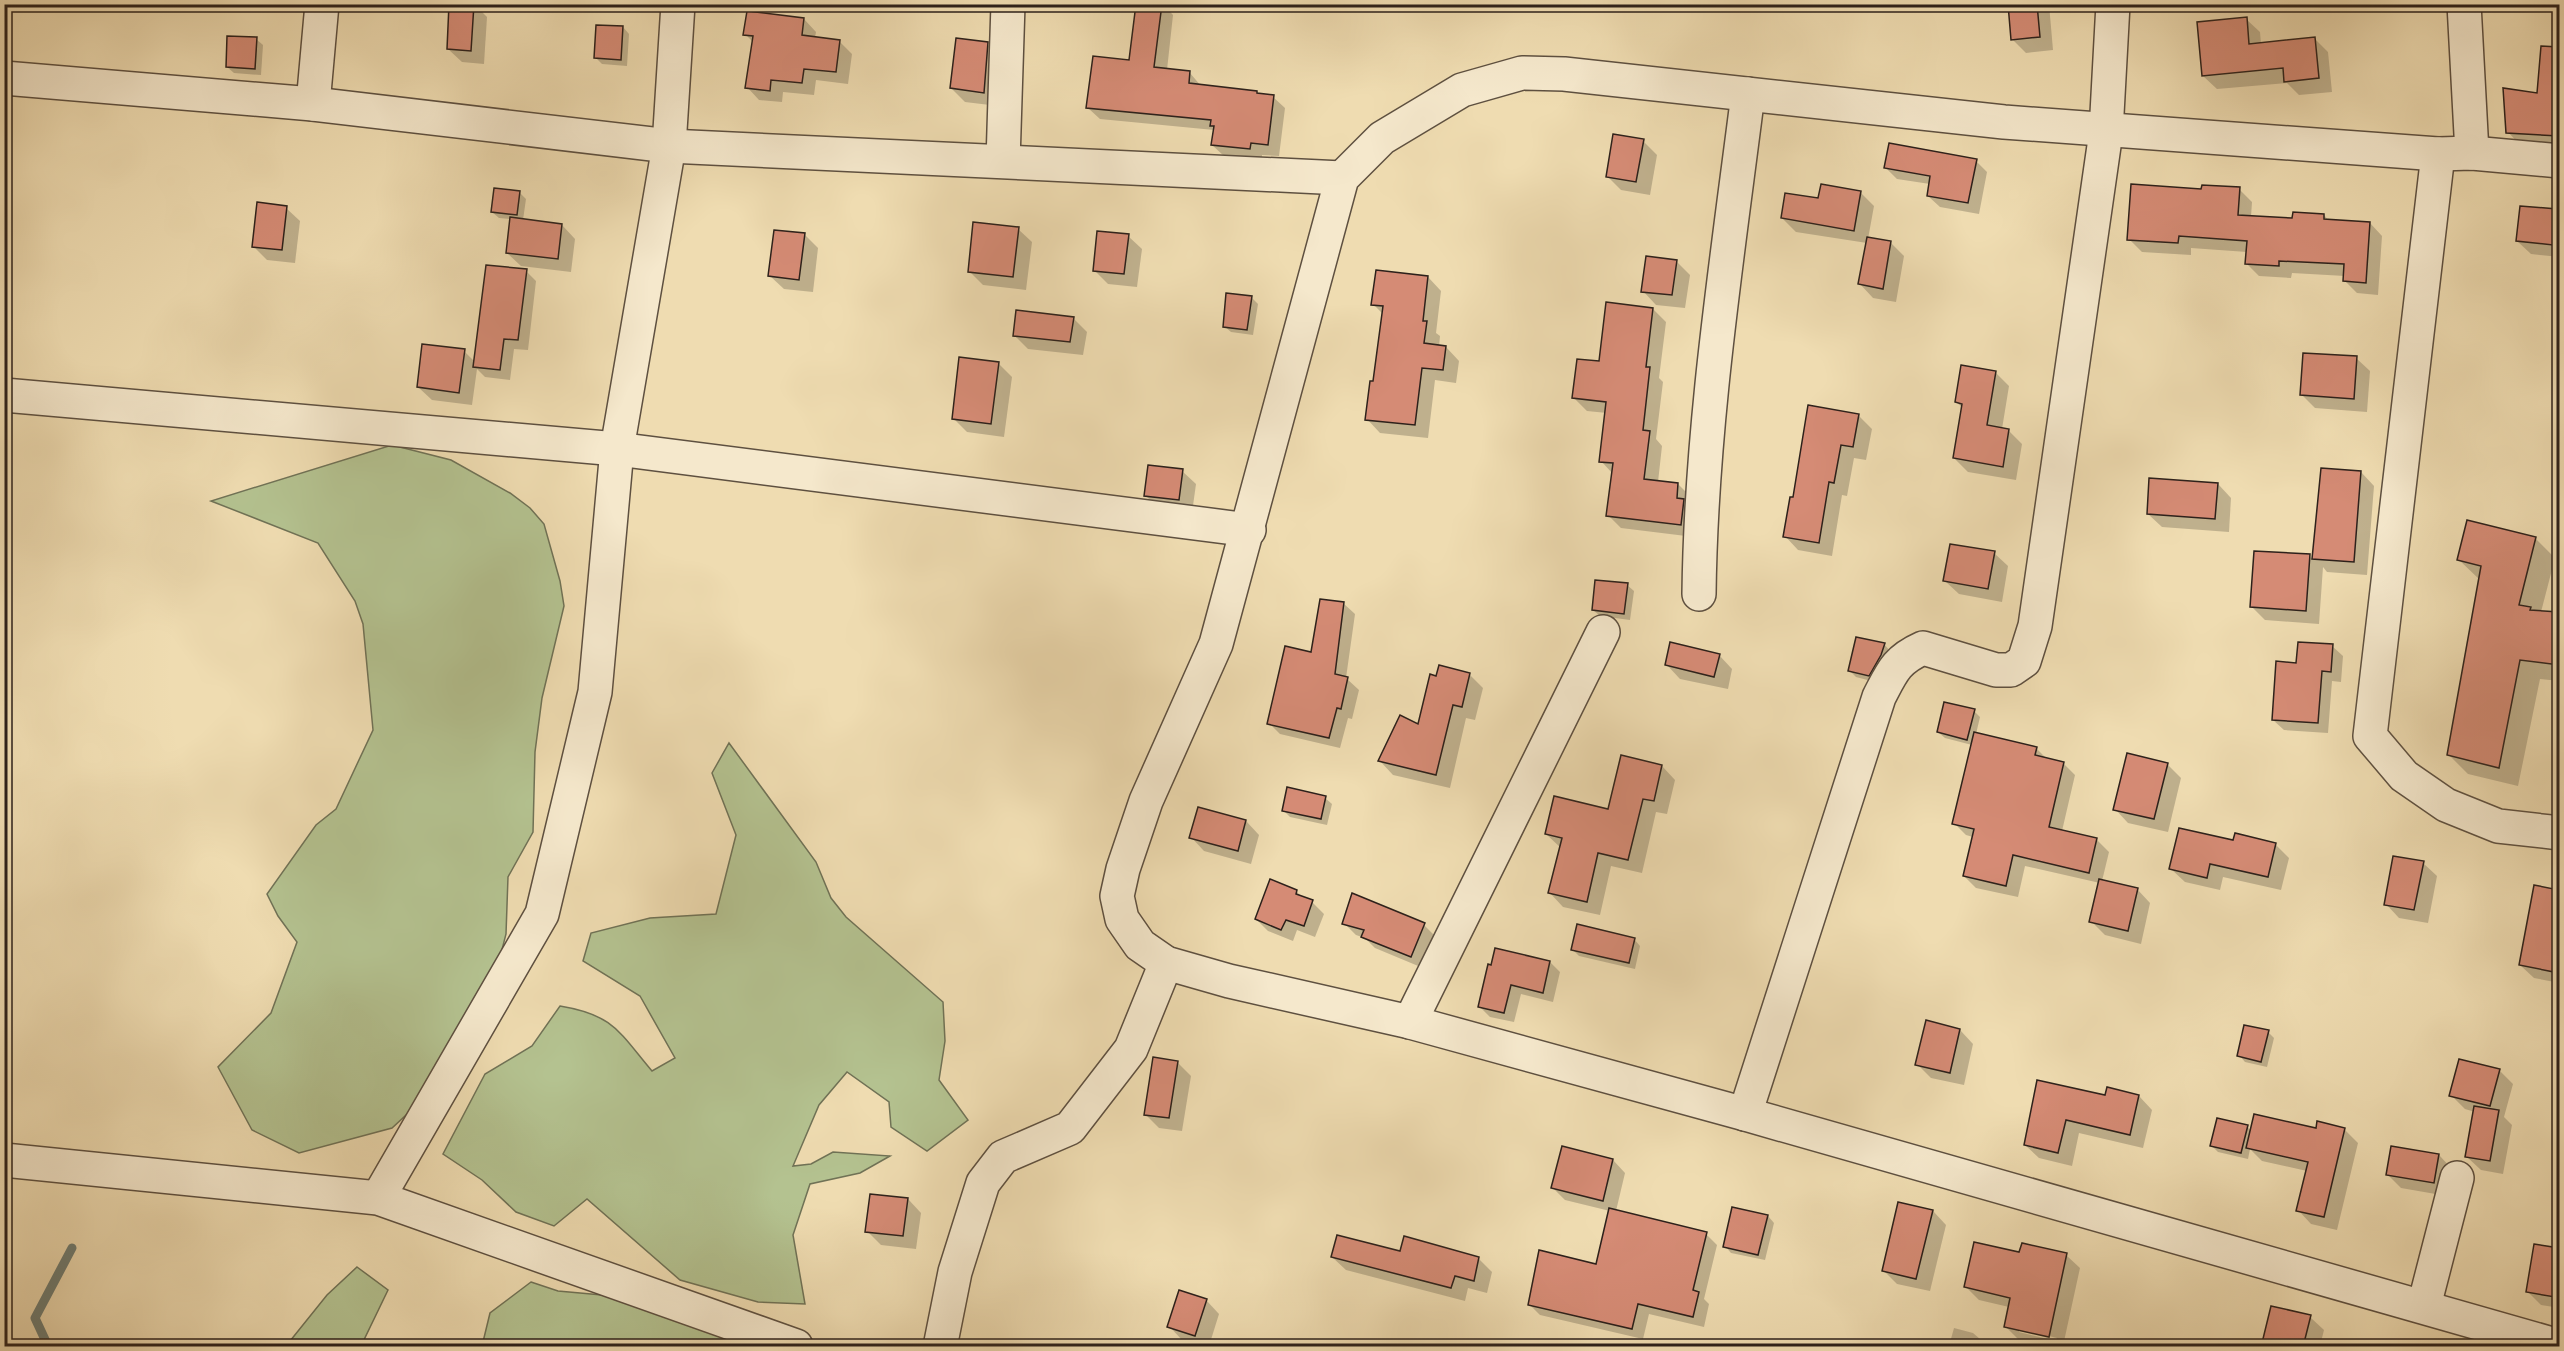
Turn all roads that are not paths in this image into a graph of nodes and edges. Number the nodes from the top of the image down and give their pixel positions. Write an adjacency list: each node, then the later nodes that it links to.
1 (322, 4): 8 (street)
2 (678, 4): 10 (street)
3 (1008, 4): 13 (street)
4 (2113, 4): 9 (street)
5 (2464, 4): 11 (street)
6 (4, 78): 8 (street)
7 (1748, 94): 9 (street); 15 (street); 19 (street)
8 (313, 104): 10 (street)
9 (2106, 132): 12 (street); 24 (street)
10 (669, 146): 13 (street); 17 (street)
11 (2472, 153): 12 (street); 14 (street)
12 (2438, 154): 21 (street)
13 (1003, 161): 15 (street)
14 (2559, 161)
15 (1342, 178): 18 (street)
16 (4, 395): 17 (street)
17 (617, 449): 18 (street); 27 (street)
18 (1249, 530): 22 (street)
19 (1699, 594)
20 (1603, 632): 23 (street)
21 (2559, 833)
22 (1166, 963): 23 (street); 30 (street)
23 (1410, 1022): 24 (street)
24 (1744, 1114): 28 (street)
25 (4, 1160): 27 (street)
26 (2457, 1178): 28 (street)
27 (378, 1198): 29 (street)
28 (2424, 1306): 31 (street)
29 (796, 1347)
30 (942, 1347)
31 (2559, 1347)

